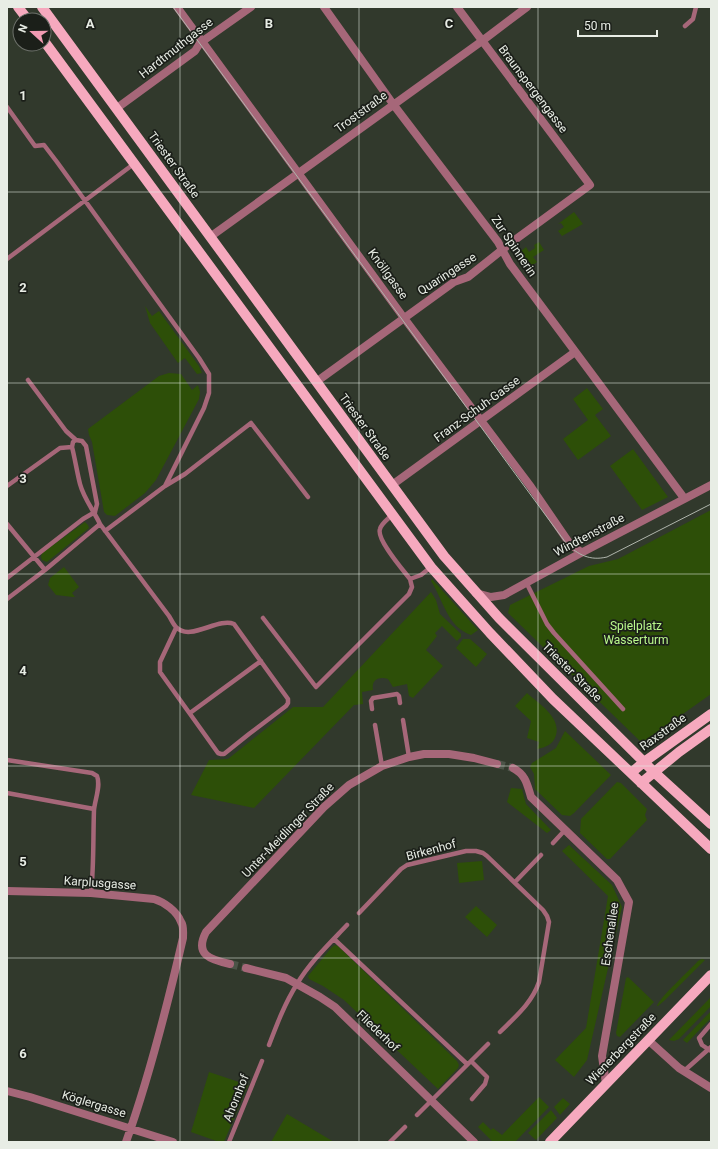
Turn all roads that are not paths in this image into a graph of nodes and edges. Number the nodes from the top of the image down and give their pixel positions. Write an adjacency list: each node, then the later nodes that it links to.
1 (177, 7): 9 (street, Knöllgasse)
2 (251, 7): 9 (street, Hardtmuthgasse)
3 (324, 7): 12 (street, Zur Spinnerin)
4 (457, 7): 10 (street, Braunspergengasse)
5 (527, 7): 10 (street, Troststraße)
6 (696, 7): 8 (lane)
7 (46, 8): 14 (main road, Triester Straße)
8 (685, 26)
9 (202, 41): 14 (street, Hardtmuthgasse); 16 (street, Knöllgasse)
10 (482, 41): 12 (street, Troststraße); 17 (street, Braunspergengasse)
11 (52, 52): 15 (main road)
12 (394, 104): 16 (street, Troststraße); 20 (street, Zur Spinnerin)
13 (7, 107): 18 (lane)
14 (117, 108): 19 (main road, Triester Straße)
15 (135, 163): 18 (lane); 36 (main road)
16 (299, 173): 19 (street, Troststraße); 22 (street, Knöllgasse)
17 (590, 185): 20 (street, Quaringasse)
18 (85, 201): 21 (lane); 32 (lane)
19 (210, 236): 25 (main road, Triester Straße)
20 (502, 249): 22 (street, Quaringasse); 23 (street, Zur Spinnerin)
21 (7, 259)
22 (404, 318): 25 (street, Quaringasse); 26 (street, Knöllgasse)
23 (575, 352): 26 (street, Franz-Schuh-Gasse); 34 (street, Zur Spinnerin)
24 (28, 380): 27 (lane)
25 (316, 382): 30 (main road, Triester Straße)
26 (481, 420): 30 (street, Franz-Schuh-Gasse); 40 (street, Knöllgasse)
27 (76, 440): 28 (lane); 35 (lane)
28 (72, 447): 31 (lane); 35 (lane)
29 (711, 484): 34 (street, Windtenstraße)
30 (392, 485): 47 (main road, Triester Straße)
31 (7, 486)
32 (165, 486): 33 (lane); 39 (lane)
33 (308, 497)
34 (684, 498): 40 (street, Windtenstraße)
35 (95, 512): 38 (lane); 41 (lane)
36 (392, 515): 42 (main road); 45 (lane)
37 (7, 524): 41 (lane)
38 (100, 524): 39 (lane); 43 (lane)
39 (105, 531): 50 (lane)
40 (581, 552): 46 (street, Windtenstraße)
41 (34, 557): 43 (lane); 44 (lane)
42 (431, 567): 45 (lane); 67 (main road)
43 (45, 570): 48 (lane)
44 (7, 578)
45 (410, 579): 49 (lane)
46 (526, 582): 47 (street, Windtenstraße); 54 (lane)
47 (476, 593): 62 (main road, Triester Straße)
48 (7, 599)
49 (263, 618)
50 (176, 628): 51 (lane); 55 (lane)
51 (260, 661): 55 (lane); 55 (lane)
52 (400, 704): 53 (lane)
53 (372, 709)
54 (623, 709)
55 (190, 714)
56 (711, 714): 62 (main road, Raxstraße)
57 (403, 720): 60 (lane)
58 (375, 725): 64 (lane)
59 (711, 729): 66 (main road)
60 (409, 757): 63 (street, Unter-Meidlinger Straße); 64 (street, Unter-Meidlinger Straße)
61 (7, 760): 70 (lane)
62 (644, 762): 66 (main road, Triester Straße); 67 (main road, Raxstraße)
63 (497, 764)
64 (382, 766): 82 (street, Unter-Meidlinger Straße)
65 (513, 768): 72 (street, Eschenallee)
66 (654, 772): 68 (main road); 71 (main road, Triester Straße)
67 (631, 773): 68 (main road)
68 (642, 783): 74 (main road)
69 (7, 793): 70 (lane)
70 (94, 809): 78 (lane)
71 (711, 824)
72 (565, 830): 73 (lane); 95 (street, Eschenallee)
73 (553, 843)
74 (711, 850)
75 (541, 855): 76 (lane)
76 (515, 882): 79 (lane, Birkenhof); 87 (lane, Birkenhof)
77 (7, 890): 78 (street, Karplusgasse)
78 (91, 893): 102 (street, Karplusgasse)
79 (359, 913)
80 (348, 925): 81 (lane)
81 (334, 939): 85 (lane); 93 (lane)
82 (230, 964)
83 (246, 968): 85 (street, Fliederhof)
84 (711, 975): 88 (main road, Wienerbergstraße)
85 (297, 984): 90 (lane); 99 (street, Fliederhof)
86 (711, 1024): 91 (lane)
87 (500, 1032)
88 (648, 1040): 94 (street); 95 (main road, Wienerbergstraße)
89 (488, 1044): 93 (lane)
90 (269, 1045)
91 (710, 1049): 94 (lane)
92 (262, 1061): 105 (lane, Ahornhof)
93 (469, 1062): 98 (lane); 99 (lane)
94 (684, 1071): 96 (street)
95 (606, 1084): 108 (main road, Wienerbergstraße)
96 (711, 1088)
97 (7, 1091): 102 (street, Köglergasse)
98 (472, 1099)
99 (432, 1100): 100 (lane); 107 (street, Fliederhof)
100 (417, 1115)
101 (406, 1127): 106 (lane)
102 (131, 1128): 103 (street); 104 (street, Köglergasse)
103 (126, 1142)
104 (173, 1142)
105 (229, 1142)
106 (390, 1142)
107 (474, 1142)
108 (550, 1142)

